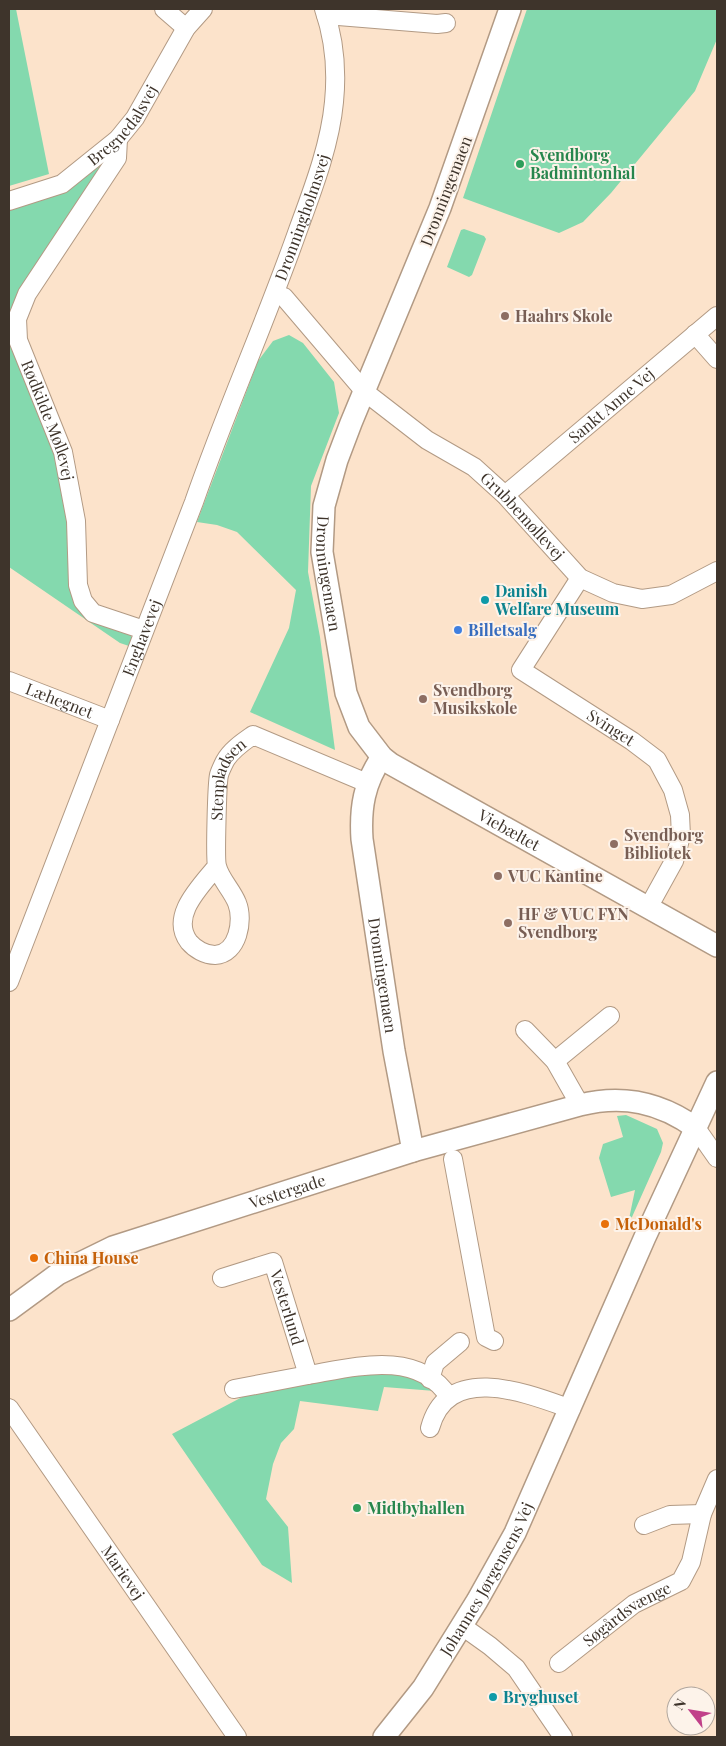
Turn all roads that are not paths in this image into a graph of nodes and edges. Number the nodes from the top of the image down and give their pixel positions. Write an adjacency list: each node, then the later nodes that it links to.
1 (164, 9): 6 (street)
2 (203, 9): 6 (street, Bregnedalsvej)
3 (510, 9): 13 (street, Dronningemaen)
4 (325, 12): 5 (street); 9 (street, Dronningholmsvej)
5 (446, 22)
6 (186, 28): 7 (street, Bregnedalsvej)
7 (118, 140): 8 (street, Bregnedalsvej); 17 (street, Rødkilde Møllevej)
8 (9, 201)
9 (275, 294): 13 (street, Dronningholmsvej); 17 (street, Enghavevej)
10 (717, 316): 11 (street, Sankt Anne Vej)
11 (695, 334): 12 (street); 14 (street, Sankt Anne Vej)
12 (717, 359)
13 (365, 392): 14 (street, Grubbemøllevej); 20 (street, Dronningemaen)
14 (505, 495): 16 (street, Grubbemøllevej)
15 (717, 571): 16 (street, Grubbemøllevej)
16 (580, 578): 23 (street, Svinget)
17 (144, 630): 19 (street, Enghavevej)
18 (9, 681): 19 (street, Læhegnet)
19 (110, 720): 25 (street, Enghavevej)
20 (382, 757): 21 (street, Dronningemaen); 23 (street, Viebæltet)
21 (367, 782): 22 (street, Stenpladsen); 32 (street, Dronningemaen)
22 (216, 866): 22 (street)
23 (648, 908): 24 (street, Viebæltet)
24 (717, 946)
25 (10, 975)
26 (610, 1016): 28 (street)
27 (525, 1030): 28 (street)
28 (555, 1061): 30 (street)
29 (717, 1082): 31 (street)
30 (580, 1105): 31 (street, Vestergade); 32 (street, Vestergade)
31 (696, 1128): 34 (street); 44 (street, Johannes Jørgensens Vej)
32 (413, 1151): 36 (street, Vestergade)
33 (454, 1158): 37 (street)
34 (717, 1158)
35 (222, 1278): 39 (street, Vesterlund)
36 (9, 1310)
37 (494, 1341)
38 (460, 1342): 40 (street)
39 (308, 1376): 40 (street); 41 (street)
40 (430, 1379): 42 (street)
41 (234, 1389)
42 (449, 1397): 44 (street); 45 (street)
43 (9, 1408): 51 (street, Marievej)
44 (571, 1409): 49 (street, Johannes Jørgensens Vej)
45 (430, 1428)
46 (717, 1479): 47 (street, Søgårdsvænge)
47 (702, 1514): 48 (street); 50 (street, Søgårdsvænge)
48 (644, 1526)
49 (462, 1626): 52 (street, Johannes Jørgensens Vej); 53 (street)
50 (559, 1663)
51 (237, 1737)
52 (384, 1737)
53 (563, 1737)

